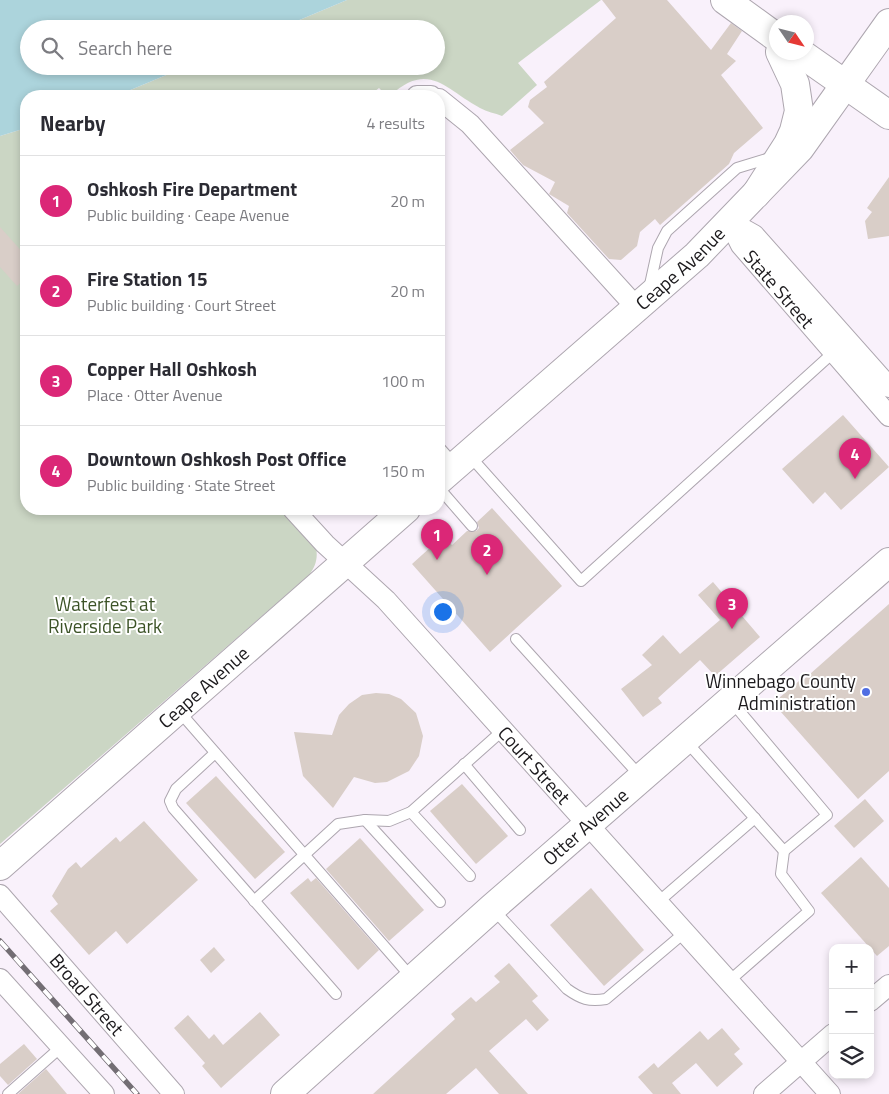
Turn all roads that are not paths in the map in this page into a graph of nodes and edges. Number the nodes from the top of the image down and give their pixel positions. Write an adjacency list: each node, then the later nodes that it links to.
1 (725, 0): 3 (street)
2 (889, 23): 6 (street)
3 (769, 36)
4 (784, 60): 9 (street)
5 (811, 60): 6 (street)
6 (846, 84): 8 (street); 9 (street)
7 (445, 104): 11 (street)
8 (889, 115)
9 (791, 151): 10 (street, Ceape Avenue); 11 (lane)
10 (729, 221): 11 (street, Ceape Avenue); 12 (street, State Street)
11 (641, 304): 15 (street, Ceape Avenue)
12 (840, 347): 13 (street, State Street); 14 (street, State Street); 15 (lane)
13 (889, 388)
14 (889, 416)
15 (450, 462)
16 (445, 495): 19 (lane)
17 (299, 515): 20 (street, Court Street)
18 (399, 515): 20 (street, Ceape Avenue)
19 (472, 526)
20 (346, 562): 24 (street, Ceape Avenue); 25 (street, Court Street)
21 (889, 562): 23 (street, Otter Avenue)
22 (516, 639): 29 (lane)
23 (730, 700): 26 (street, Otter Avenue); 35 (lane)
24 (178, 709): 27 (lane); 37 (street, Ceape Avenue)
25 (502, 731): 28 (lane); 33 (street, Court Street)
26 (685, 740): 29 (street, Otter Avenue); 31 (lane)
27 (216, 753): 36 (lane); 40 (lane)
28 (464, 764): 30 (lane); 34 (lane)
29 (642, 778): 33 (street, Otter Avenue)
30 (411, 812): 32 (lane); 38 (lane)
31 (755, 818): 35 (lane); 42 (lane)
32 (365, 820): 36 (lane); 41 (lane)
33 (587, 826): 42 (street, Court Street); 43 (street, Otter Avenue)
34 (520, 830)
35 (784, 851): 47 (lane)
36 (304, 855): 40 (lane); 46 (lane)
37 (0, 866)
38 (470, 876)
39 (0, 895): 56 (street, Broad Street)
40 (254, 901): 49 (lane)
41 (440, 902)
42 (657, 903): 44 (street, Court Street)
43 (492, 908): 44 (lane); 46 (street, Otter Avenue)
44 (684, 933): 47 (street, Court Street)
45 (0, 979): 52 (street)
46 (413, 980): 57 (street, Otter Avenue)
47 (728, 982): 53 (street, Court Street)
48 (889, 985): 50 (street)
49 (336, 994)
50 (874, 998)
51 (829, 1038): 53 (street)
52 (62, 1047): 54 (lane); 55 (street)
53 (801, 1062): 58 (street); 59 (street, Court Street)
54 (8, 1094)
55 (104, 1094)
56 (174, 1094)
57 (285, 1094)
58 (764, 1094)
59 (830, 1094)

